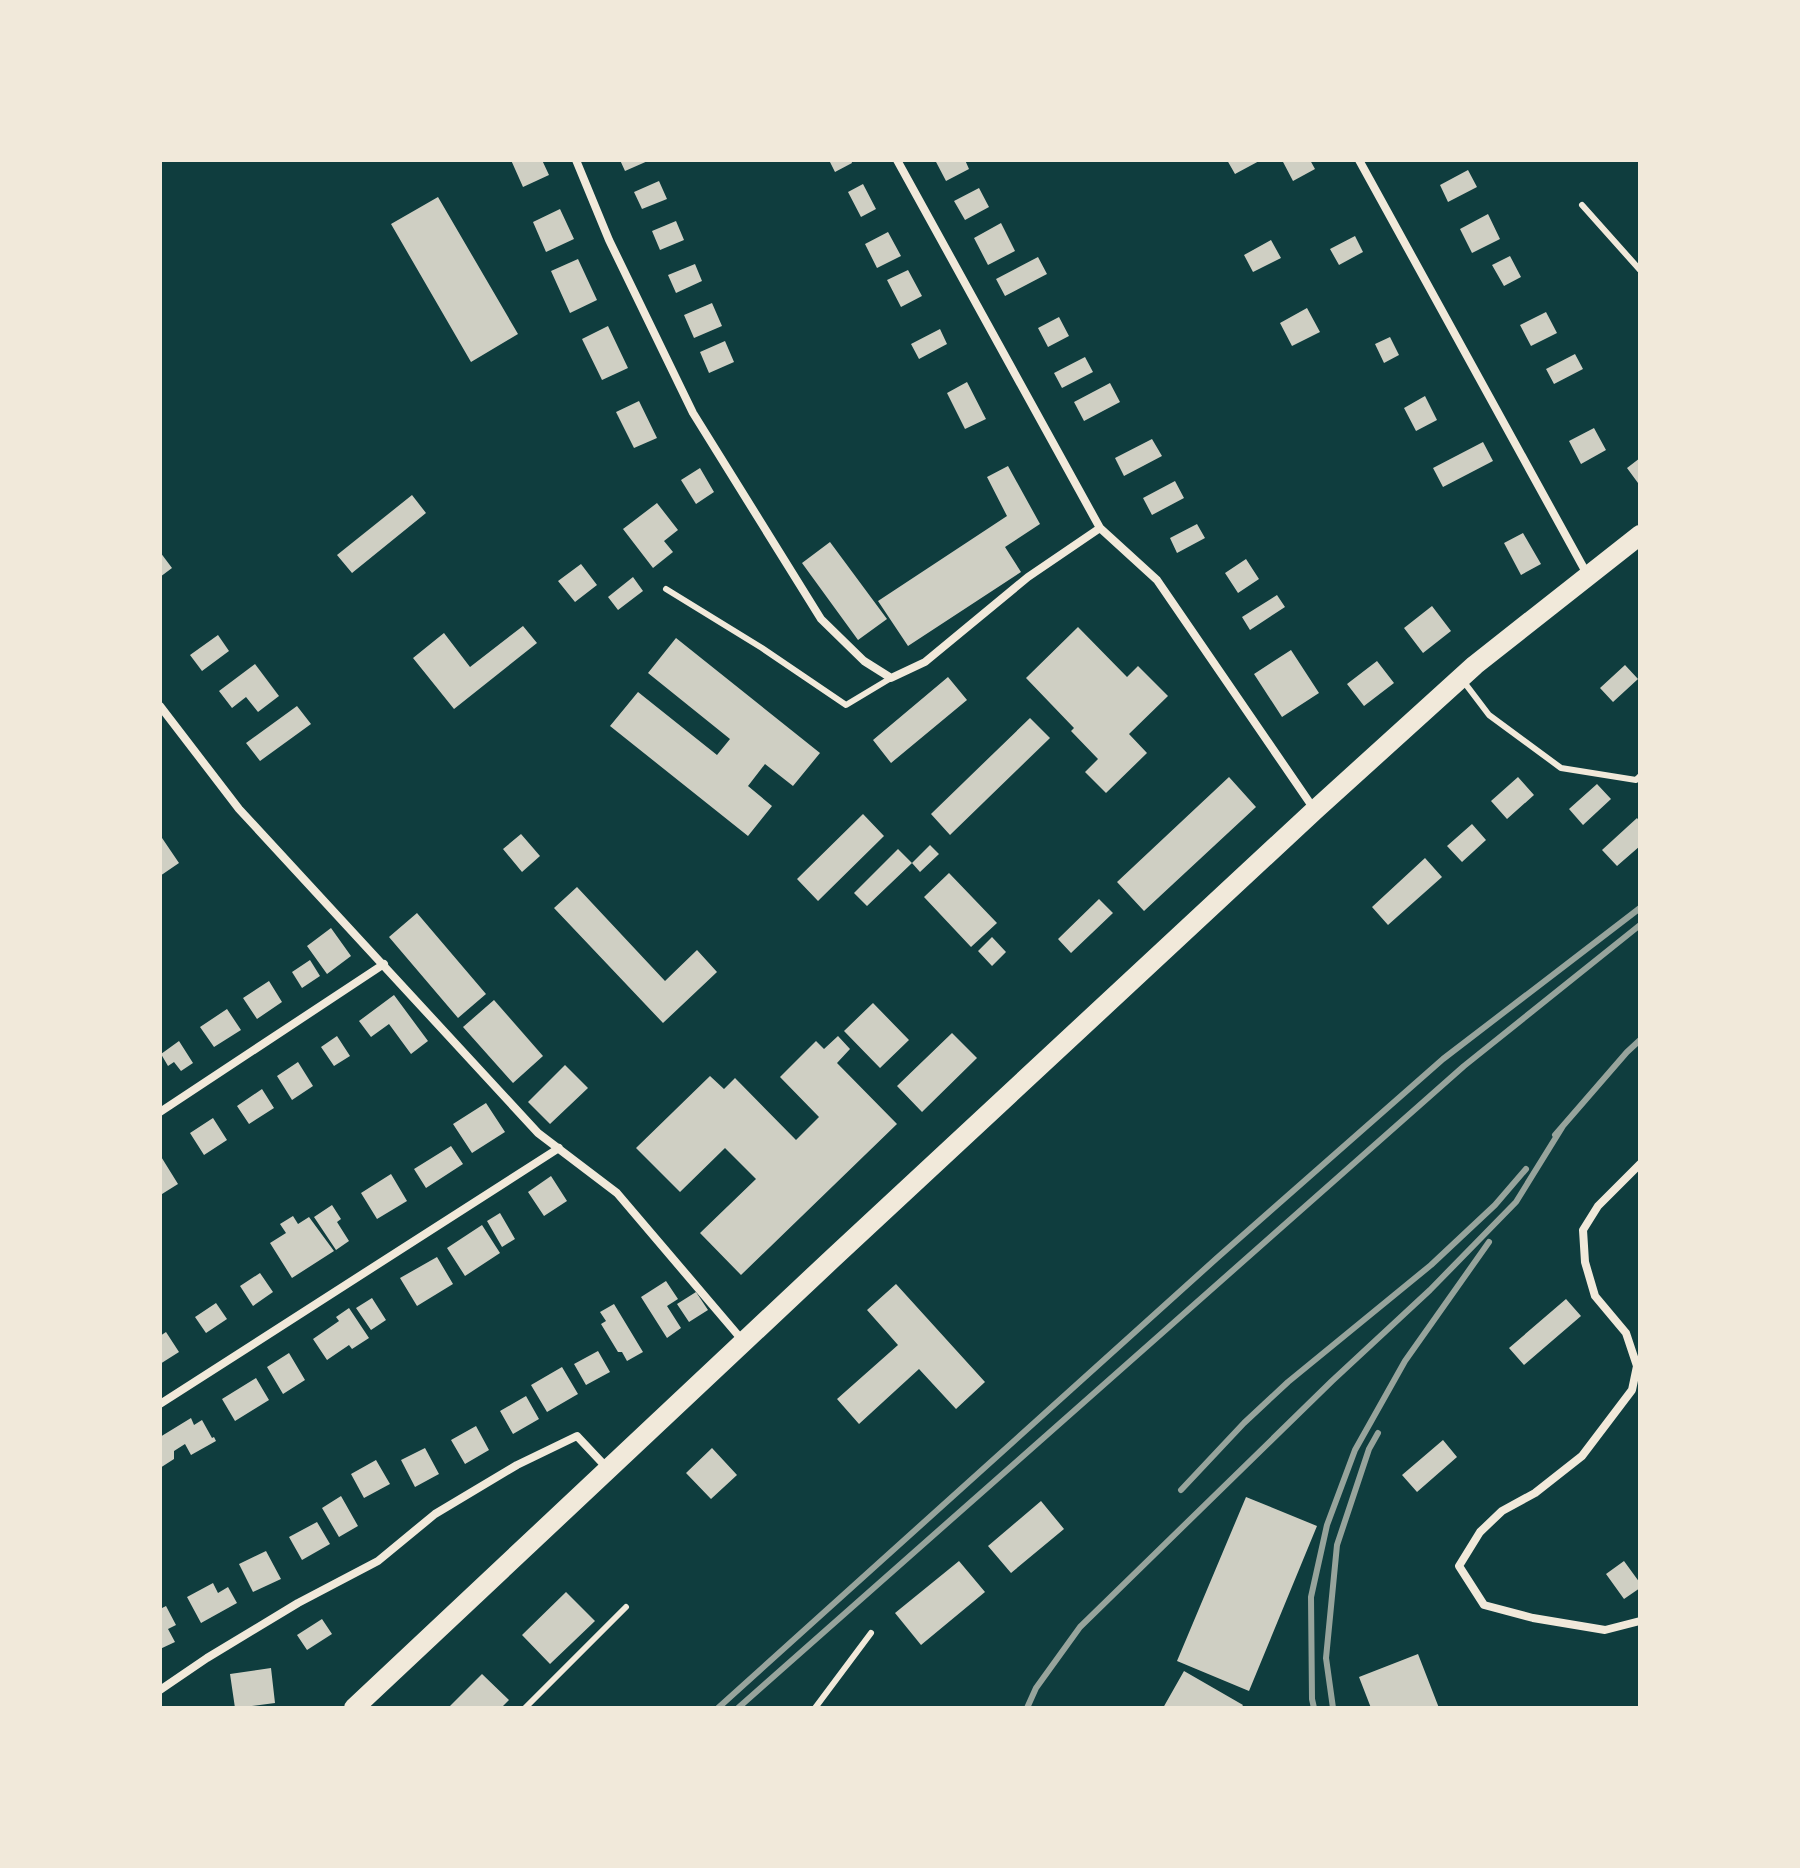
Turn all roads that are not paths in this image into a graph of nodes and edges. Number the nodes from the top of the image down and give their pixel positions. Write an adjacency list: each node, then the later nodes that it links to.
1 (576, 160): 10 (street)
2 (897, 160): 6 (street)
3 (1359, 160): 8 (street)
4 (1582, 205): 5 (lane)
5 (1640, 270)
6 (1100, 528): 10 (street); 14 (street)
7 (1640, 535): 8 (main road)
8 (1587, 575): 11 (main road)
9 (666, 589): 10 (lane)
10 (891, 678)
11 (1461, 678): 13 (lane); 14 (main road)
12 (160, 706): 15 (street)
13 (1640, 776)
14 (1315, 810): 19 (main road)
15 (384, 964): 16 (street); 17 (street)
16 (160, 1112)
17 (559, 1148): 19 (street); 20 (street)
18 (1640, 1164): 23 (street)
19 (744, 1342): 21 (main road)
20 (160, 1404)
21 (608, 1470): 25 (street); 26 (main road)
22 (626, 1607): 27 (lane)
23 (1640, 1621)
24 (871, 1633): 28 (lane)
25 (160, 1690)
26 (354, 1708)
27 (525, 1708)
28 (815, 1708)

